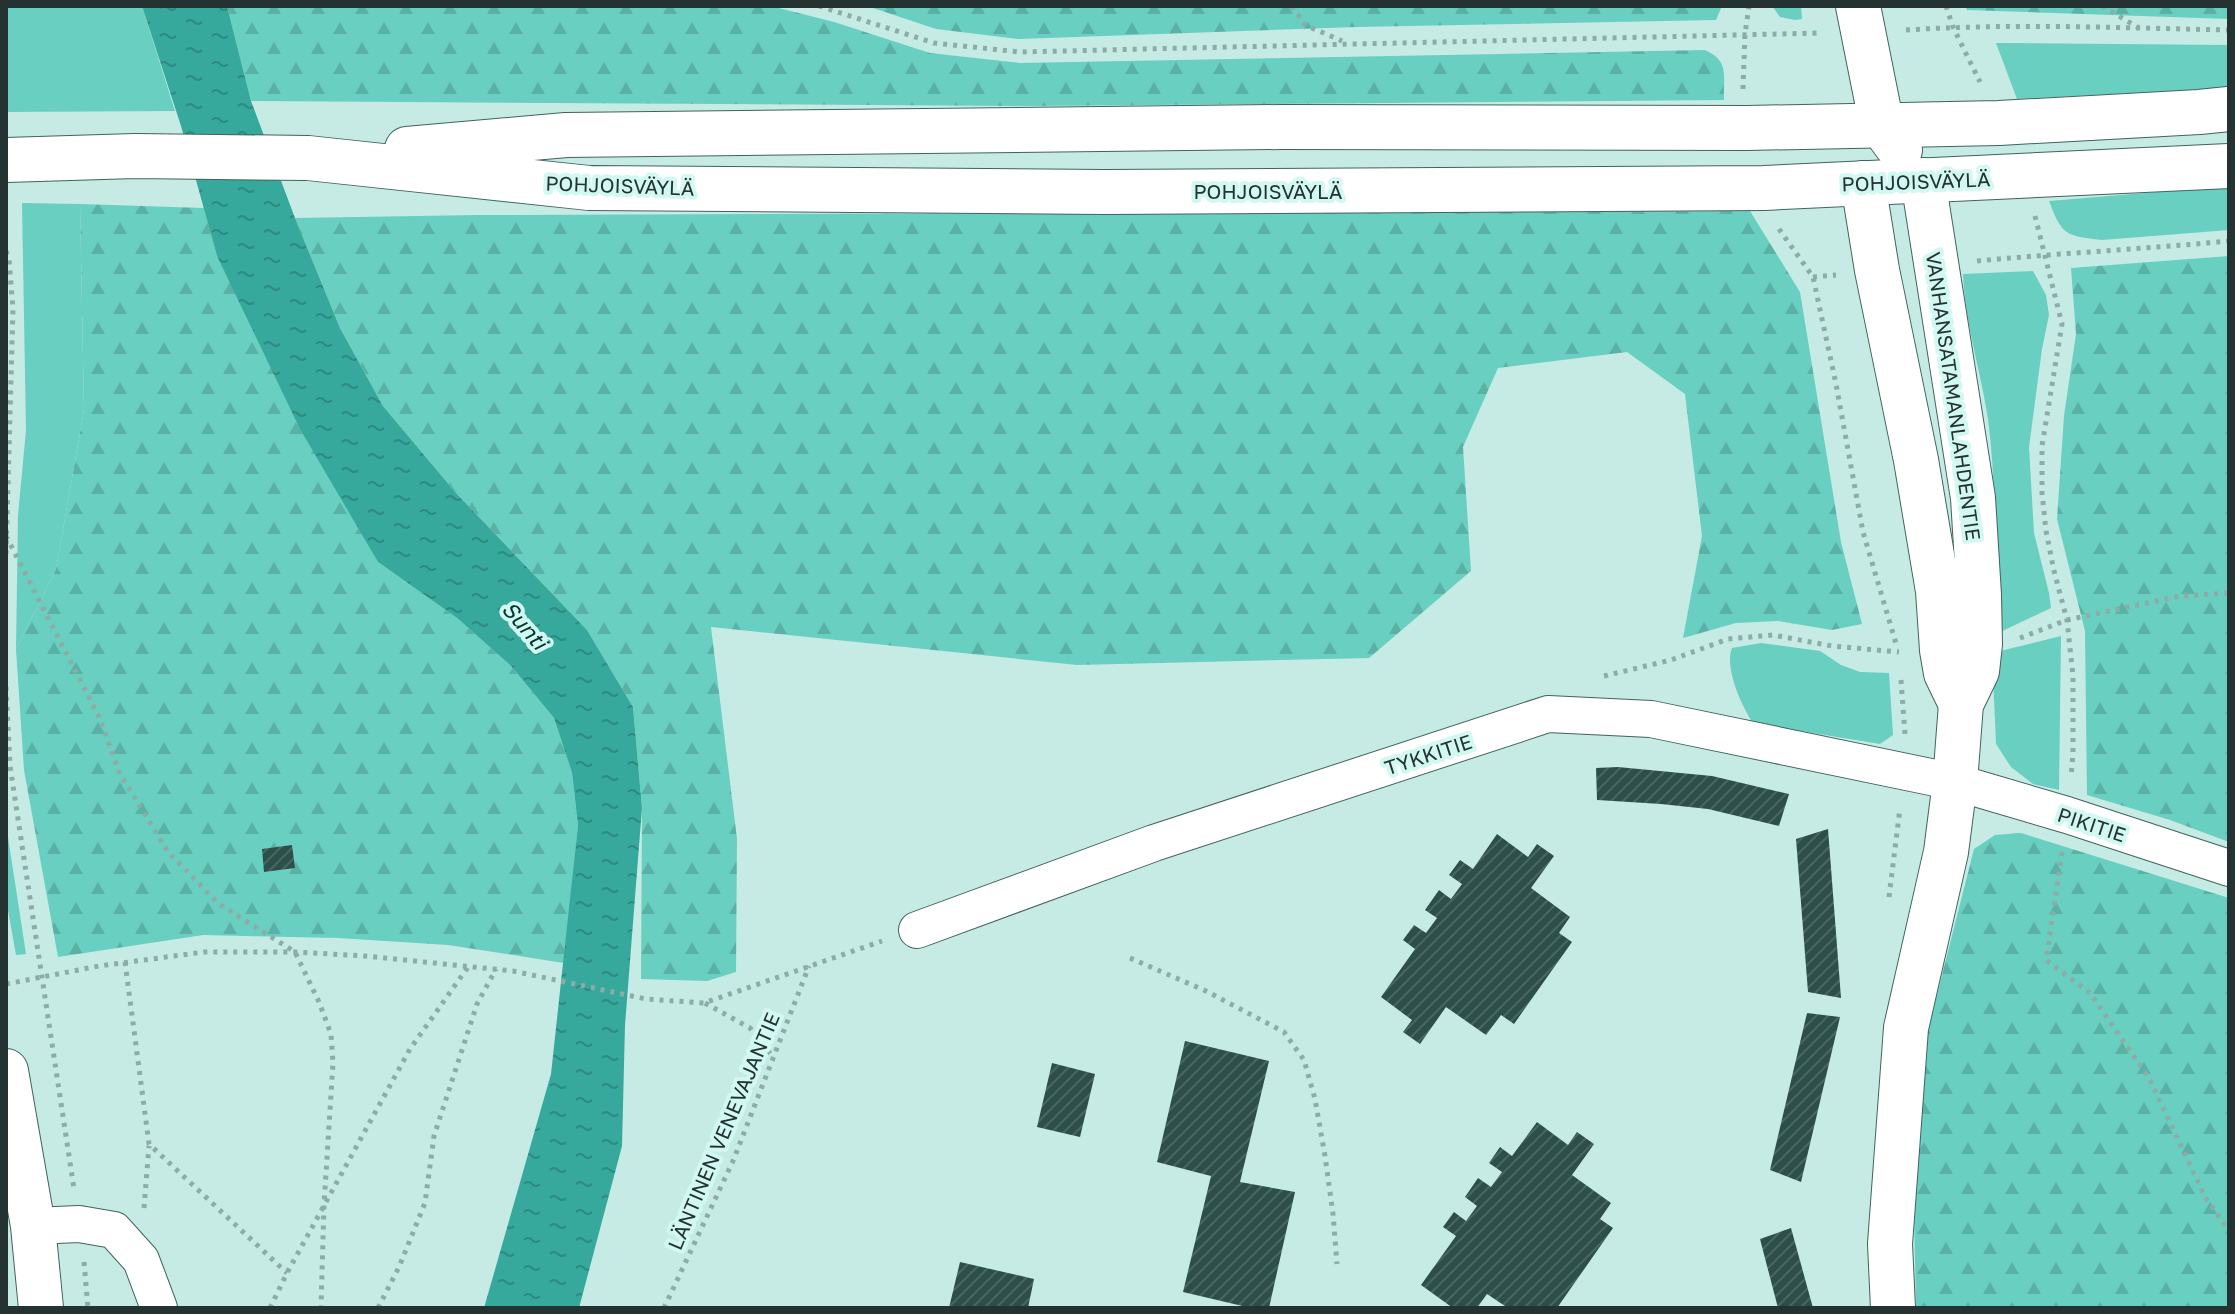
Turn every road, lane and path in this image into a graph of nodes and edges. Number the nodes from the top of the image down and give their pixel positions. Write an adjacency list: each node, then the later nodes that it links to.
1 (819, 6): 9 (path)
2 (1292, 6): 9 (path)
3 (1749, 6): 8 (path)
4 (2102, 6): 6 (path)
5 (1861, 19): 6 (path); 8 (path); 11 (main road)
6 (2139, 29): 7 (path)
7 (2229, 30)
8 (1745, 34): 9 (path); 12 (path)
9 (1346, 43)
10 (2229, 109): 11 (main road, POHJOISVÄYLÄ)
11 (1882, 126): 12 (main road, POHJOISVÄYLÄ); 16 (main road); 17 (main road)
12 (1747, 128): 13 (main road, POHJOISVÄYLÄ)
13 (308, 158): 14 (main road, POHJOISVÄYLÄ); 18 (main road, POHJOISVÄYLÄ)
14 (6, 160)
15 (2229, 166): 16 (main road, POHJOISVÄYLÄ)
16 (1923, 180): 17 (main road, POHJOISVÄYLÄ); 22 (main road, VANHANSATAMANLAHDENTIE)
17 (1863, 183): 18 (main road, POHJOISVÄYLÄ); 23 (main road, VANHANSATAMANLAHDENTIE)
18 (1764, 188): 24 (path)
19 (2229, 241): 21 (path)
20 (6, 251): 25 (path)
21 (2046, 254): 22 (path); 33 (path)
22 (1936, 265): 30 (main road, VANHANSATAMANLAHDENTIE)
23 (1877, 270): 24 (path); 30 (main road, VANHANSATAMANLAHDENTIE)
24 (1813, 277): 27 (path)
25 (6, 536): 26 (path); 37 (path)
26 (6, 555)
27 (1900, 665)
28 (1901, 678): 31 (path)
29 (6, 687): 43 (path)
30 (1961, 704): 32 (main road, VANHANSATAMANLAHDENTIE)
31 (1905, 772): 32 (street, TYKKITIE); 35 (path); 36 (street, TYKKITIE)
32 (1955, 782): 33 (street, PIKITIE); 61 (main road, VANHANSATAMANLAHDENTIE)
33 (2067, 815): 34 (street, PIKITIE); 51 (path)
34 (2229, 868)
35 (1888, 908)
36 (917, 930): 40 (path)
37 (295, 952): 39 (path); 41 (path); 48 (path)
38 (1130, 958): 52 (path)
39 (125, 962): 43 (path); 53 (path)
40 (809, 966): 45 (path); 46 (path, LÄNTINEN VENEVAJANTIE)
41 (469, 967): 42 (path); 48 (path)
42 (496, 969): 45 (path); 59 (path)
43 (41, 977): 44 (path); 49 (path)
44 (6, 984)
45 (704, 1003): 46 (path)
46 (773, 1057): 60 (path, LÄNTINEN VENEVAJANTIE)
47 (6, 1071): 50 (main road)
48 (324, 1205): 53 (path); 58 (path)
49 (79, 1224): 50 (street); 55 (path); 56 (street)
50 (33, 1226): 54 (main road)
51 (2229, 1231)
52 (1337, 1264)
53 (287, 1273): 57 (path)
54 (41, 1308)
55 (88, 1308)
56 (159, 1308)
57 (270, 1308)
58 (321, 1308)
59 (378, 1308)
60 (664, 1308)
61 (1893, 1308)

